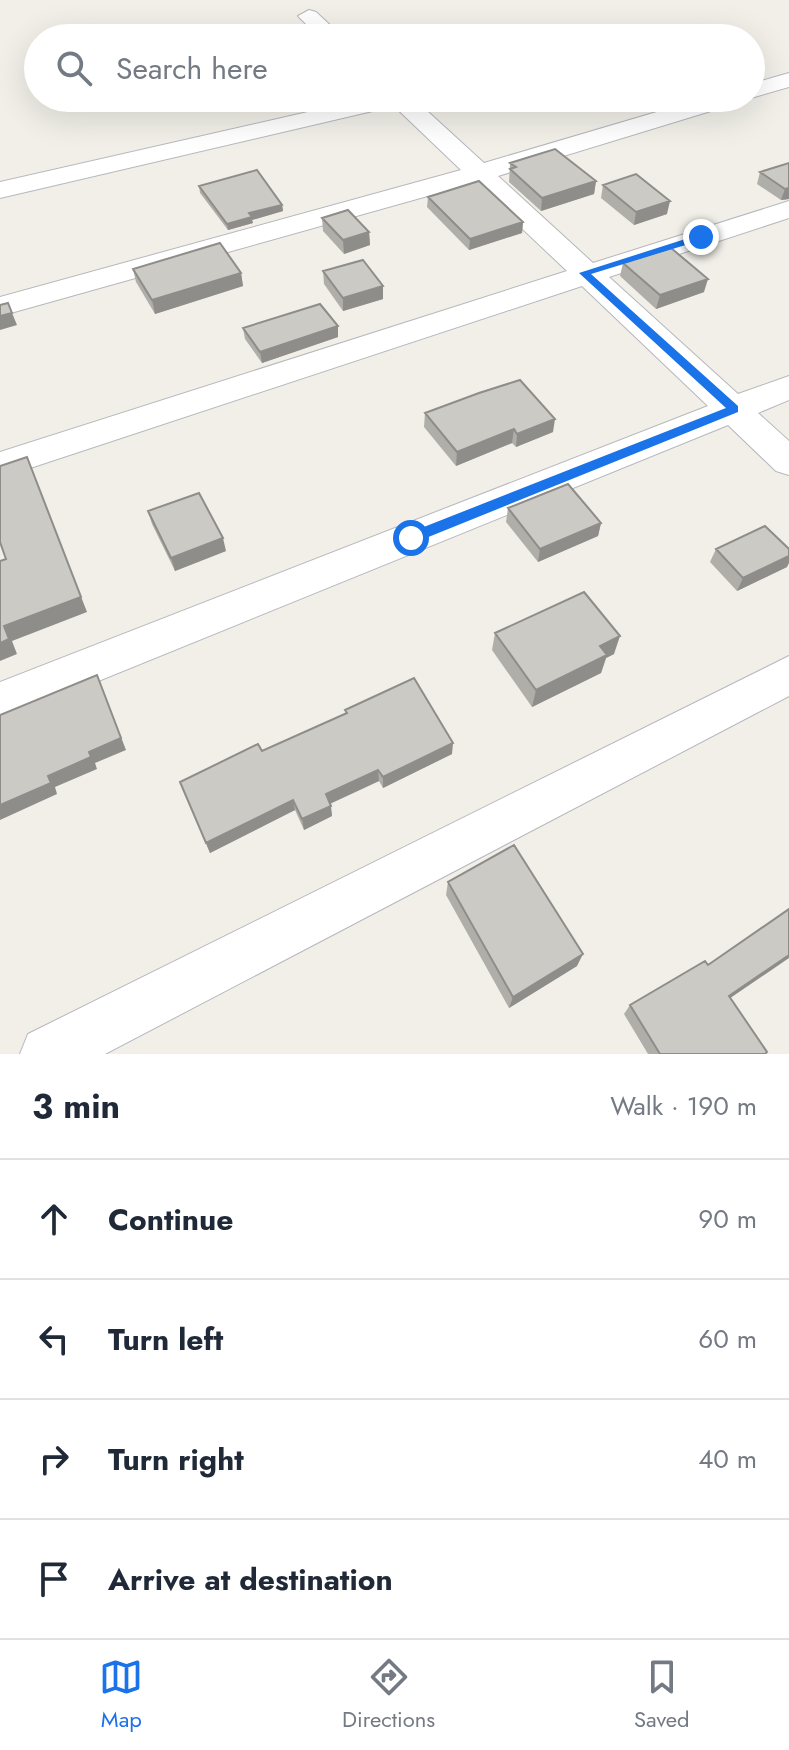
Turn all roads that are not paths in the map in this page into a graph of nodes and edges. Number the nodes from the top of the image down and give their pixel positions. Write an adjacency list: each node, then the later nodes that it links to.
1 (309, 16): 2 (street)
2 (318, 24)
3 (789, 80): 4 (street)
4 (765, 87)
5 (338, 112): 9 (street)
6 (414, 112): 8 (street)
7 (682, 112): 8 (street)
8 (479, 173): 11 (street); 12 (street)
9 (0, 190)
10 (789, 209): 11 (street)
11 (584, 273): 14 (street); 16 (street)
12 (0, 307)
13 (789, 387): 14 (street)
14 (734, 409): 15 (street); 18 (street)
15 (789, 462)
16 (0, 465)
17 (789, 675): 19 (street)
18 (0, 702)
19 (48, 1054)

